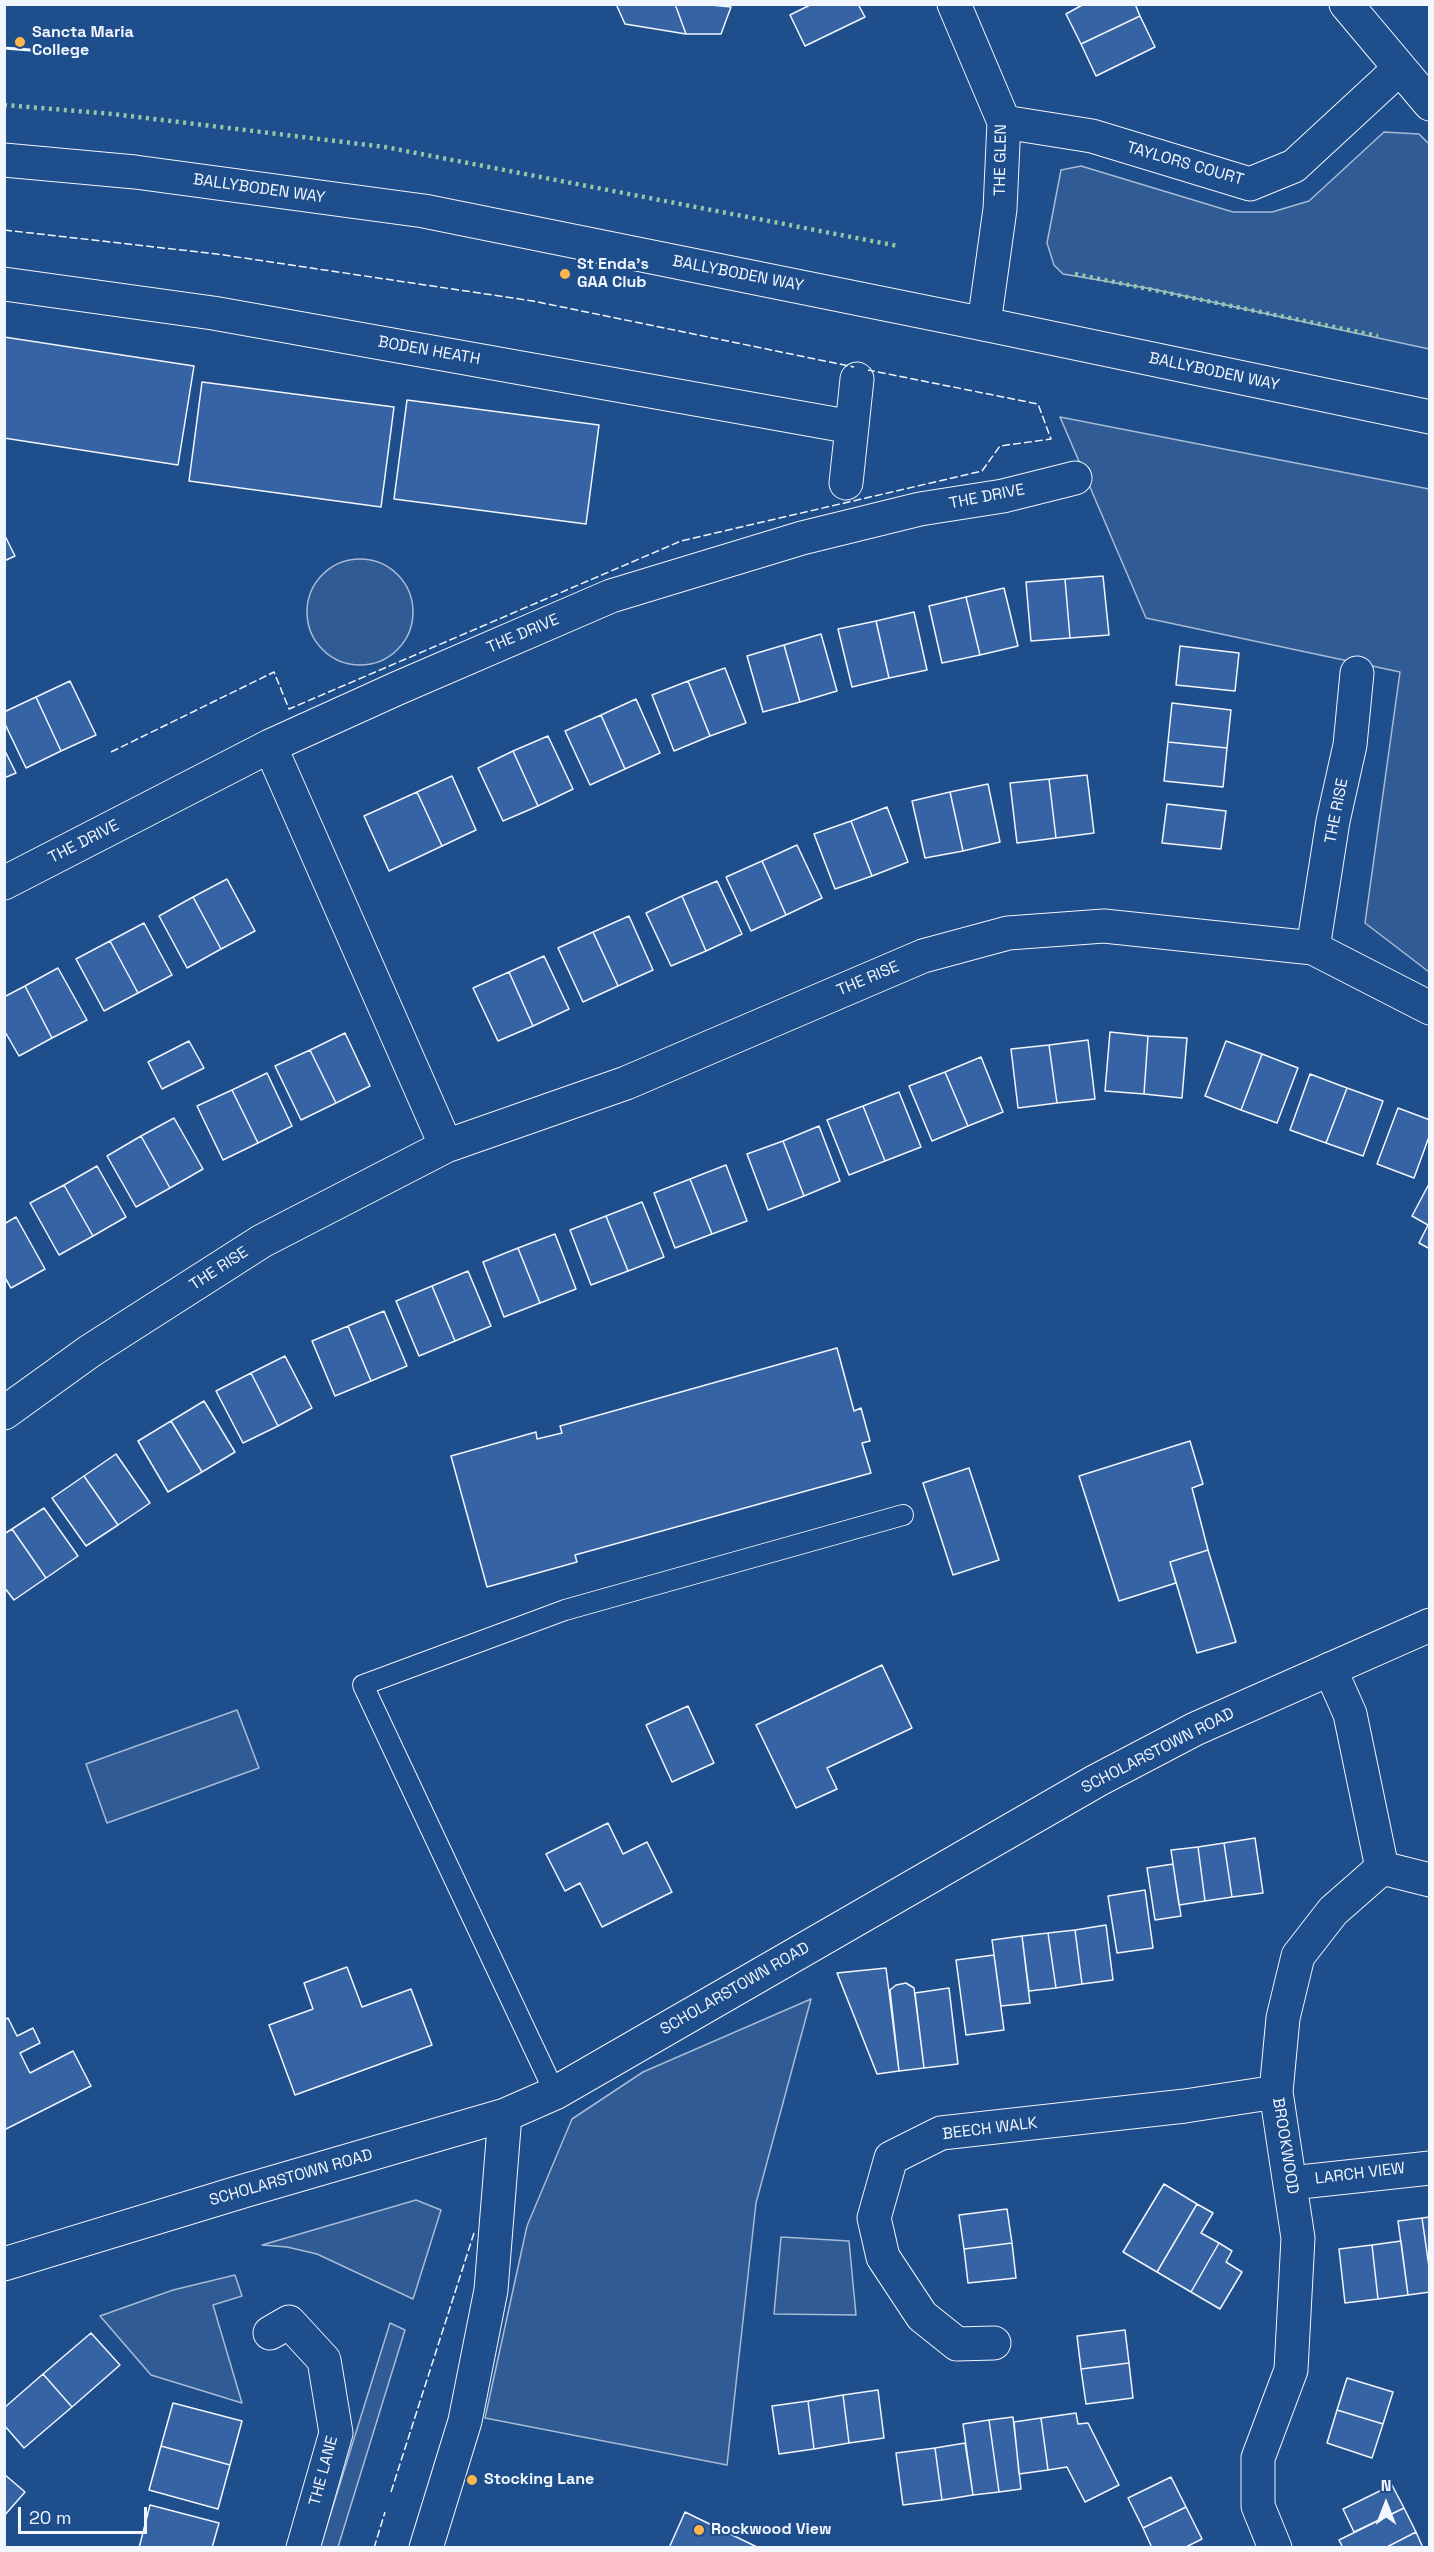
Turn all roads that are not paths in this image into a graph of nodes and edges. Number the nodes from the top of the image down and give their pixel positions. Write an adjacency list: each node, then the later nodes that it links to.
1 (954, 4): 5 (street, THE GLEN)
2 (1346, 4): 3 (street)
3 (1399, 69): 4 (street); 5 (street, TAYLORS COURT)
4 (1430, 104)
5 (1004, 122): 8 (street, THE GLEN)
6 (4, 160): 8 (street, BALLYBODEN WAY)
7 (4, 284): 11 (street, BODEN HEATH)
8 (984, 324): 10 (street, BALLYBODEN WAY)
9 (858, 379): 11 (street)
10 (1430, 417)
11 (852, 427): 13 (street)
12 (1074, 478): 15 (street, THE DRIVE)
13 (846, 483)
14 (1358, 673): 17 (street, THE RISE)
15 (270, 746): 16 (street, THE DRIVE); 19 (street)
16 (4, 883)
17 (1313, 948): 18 (street, THE RISE); 19 (street, THE RISE)
18 (1430, 1008)
19 (446, 1146): 20 (street, THE RISE)
20 (4, 1413)
21 (903, 1515): 27 (lane)
22 (1430, 1625): 23 (street, SCHOLARSTOWN ROAD)
23 (1330, 1669): 24 (street); 27 (street, SCHOLARSTOWN ROAD)
24 (1382, 1868): 25 (street); 26 (street, BROOKWOOD)
25 (1430, 1880)
26 (1276, 2092): 30 (street, BROOKWOOD); 33 (street, BEECH WALK)
27 (555, 2093): 28 (street, SCHOLARSTOWN ROAD)
28 (505, 2115): 31 (street, SCHOLARSTOWN ROAD); 35 (street)
29 (1430, 2168): 30 (street, LARCH VIEW)
30 (1291, 2182): 36 (street, BROOKWOOD)
31 (4, 2264)
32 (270, 2333): 34 (street, THE LANE)
33 (994, 2343)
34 (303, 2547)
35 (426, 2547)
36 (1275, 2547)

